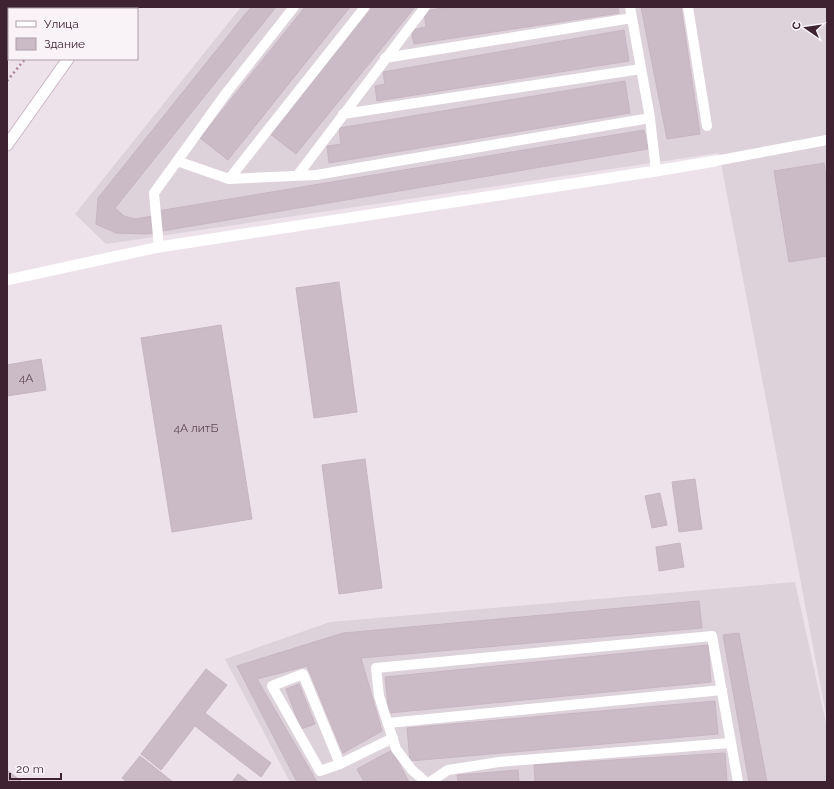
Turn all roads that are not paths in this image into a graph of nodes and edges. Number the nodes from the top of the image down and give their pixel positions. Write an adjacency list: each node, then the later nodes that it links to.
1 (294, 7): 15 (lane)
2 (365, 7): 19 (lane)
3 (425, 7): 7 (lane)
4 (630, 7): 6 (lane)
5 (688, 7): 12 (lane)
6 (632, 18): 7 (lane); 9 (lane)
7 (385, 58): 10 (lane)
8 (67, 60): 14 (street)
9 (641, 69): 10 (lane); 11 (lane)
10 (343, 114): 18 (lane)
11 (650, 118): 17 (lane); 18 (lane)
12 (707, 126)
13 (827, 140): 16 (lane)
14 (7, 145)
15 (177, 161): 19 (lane); 20 (lane)
16 (715, 161): 17 (street)
17 (656, 171): 20 (street)
18 (297, 176): 19 (lane)
19 (229, 179)
20 (160, 247): 21 (street)
21 (7, 280)
22 (722, 690): 23 (lane); 23 (lane); 25 (lane)
23 (388, 723): 24 (lane)
24 (393, 738): 26 (lane); 27 (lane)
25 (730, 743): 28 (lane); 29 (lane)
26 (340, 764): 26 (lane)
27 (426, 782)
28 (430, 782)
29 (738, 782)

